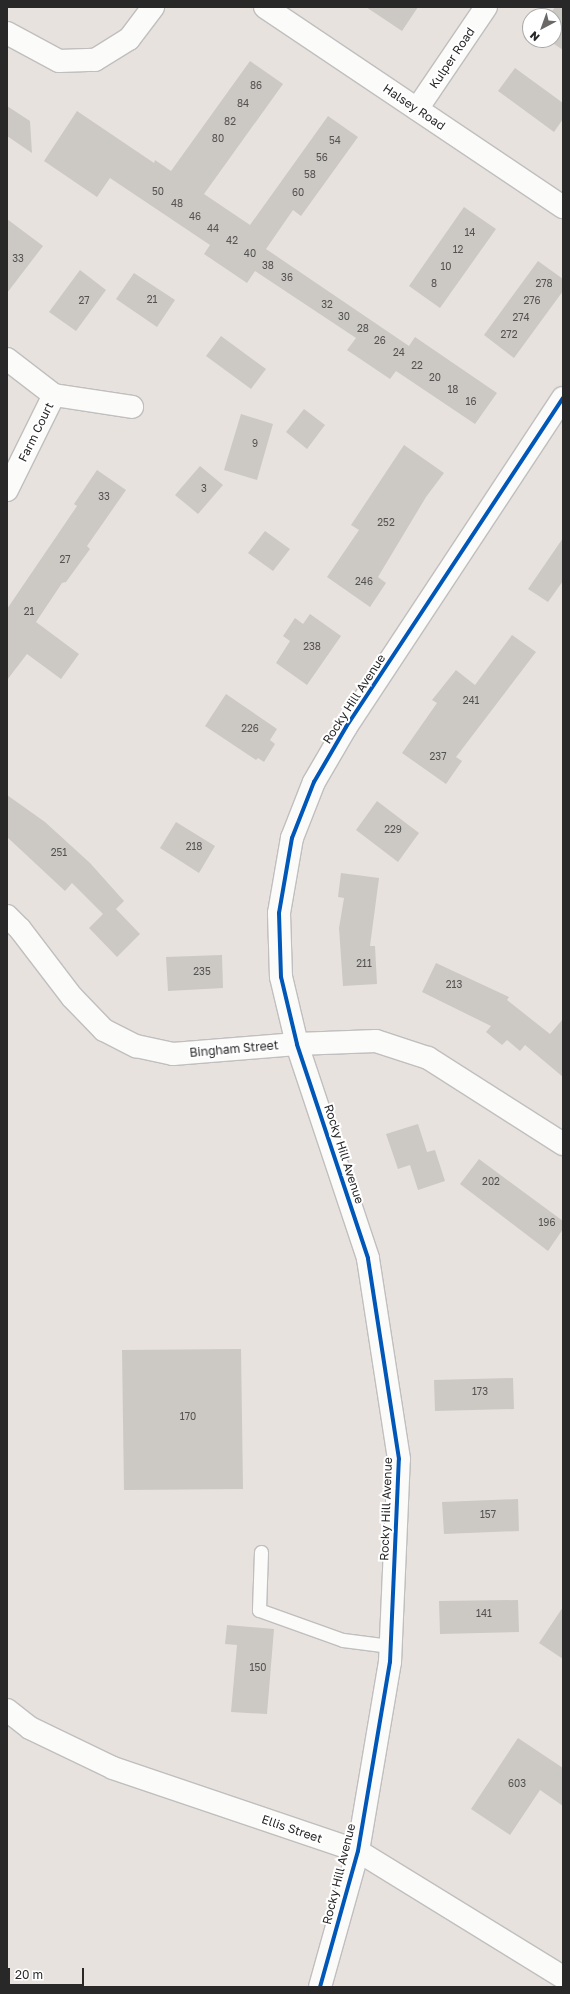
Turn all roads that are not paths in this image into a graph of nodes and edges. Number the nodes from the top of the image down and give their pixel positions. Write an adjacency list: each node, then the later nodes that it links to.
1 (154, 7): 4 (street)
2 (265, 7): 5 (street, Halsey Road)
3 (486, 7): 5 (street, Kulper Road)
4 (7, 33)
5 (417, 109): 6 (street, Halsey Road)
6 (563, 207)
7 (7, 359): 8 (street)
8 (54, 395): 10 (street); 11 (street, Farm Court)
9 (563, 398): 13 (street, Rocky Hill Avenue)
10 (132, 407)
11 (7, 490)
12 (7, 916): 13 (street, Bingham Street)
13 (297, 1044): 14 (street, Bingham Street); 16 (street, Rocky Hill Avenue)
14 (563, 1144)
15 (261, 1552): 16 (lane)
16 (390, 1646): 18 (street, Rocky Hill Avenue)
17 (7, 1710): 18 (street, Ellis Street)
18 (358, 1851): 19 (street, Ellis Street); 20 (street, Rocky Hill Avenue)
19 (563, 1977)
20 (320, 1987)

